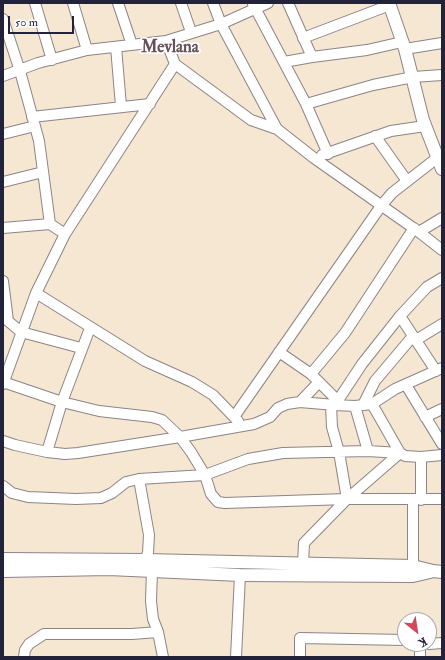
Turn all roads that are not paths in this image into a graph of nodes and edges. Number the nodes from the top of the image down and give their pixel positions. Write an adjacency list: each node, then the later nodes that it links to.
1 (35, 3): 21 (street)
2 (73, 3): 19 (street)
3 (118, 3): 16 (street)
4 (181, 3): 12 (street)
5 (213, 3): 11 (street)
6 (268, 3): 9 (street)
7 (288, 3): 13 (street)
8 (389, 4): 13 (street); 17 (street)
9 (254, 6): 11 (street); 22 (street)
10 (3, 19): 24 (street)
11 (221, 24): 12 (street); 33 (street)
12 (191, 32): 14 (street)
13 (304, 38): 20 (street)
14 (166, 41): 16 (street); 23 (street)
15 (442, 42): 17 (street)
16 (132, 45): 18 (street)
17 (404, 45): 20 (street); 27 (street)
18 (116, 47): 19 (street); 30 (street)
19 (87, 50): 21 (street)
20 (312, 57): 22 (street)
21 (52, 60): 24 (street)
22 (284, 62): 29 (street)
23 (175, 64): 28 (street); 33 (street)
24 (20, 71): 26 (street); 31 (street)
25 (442, 75): 27 (street)
26 (3, 76)
27 (413, 77): 29 (street); 32 (street)
28 (150, 104): 30 (street); 47 (street)
29 (306, 104): 36 (street)
30 (121, 106): 31 (street)
31 (34, 122): 34 (street); 39 (street)
32 (426, 126): 35 (street); 38 (street)
33 (277, 130): 37 (street)
34 (3, 134)
35 (375, 136): 36 (street); 40 (street)
36 (328, 154): 37 (street)
37 (314, 158): 42 (street)
38 (440, 161): 40 (street)
39 (43, 172): 41 (street); 44 (street)
40 (407, 181): 42 (street)
41 (3, 182)
42 (381, 206): 46 (street); 58 (street)
43 (442, 218): 46 (street)
44 (50, 224): 45 (street); 47 (street)
45 (3, 228)
46 (416, 230): 48 (street); 60 (street)
47 (65, 234): 51 (street)
48 (442, 250)
49 (442, 278): 52 (street)
50 (3, 281): 55 (street)
51 (36, 293): 54 (street); 55 (street)
52 (400, 316): 56 (street); 66 (street)
53 (442, 324): 56 (street)
54 (90, 328): 57 (street); 69 (street)
55 (21, 332): 57 (street); 61 (street)
56 (414, 338): 59 (street); 67 (street)
57 (81, 348): 64 (street)
58 (279, 352): 60 (street); 69 (street)
59 (440, 369): 63 (street)
60 (311, 374): 62 (street)
61 (3, 382): 64 (street)
62 (318, 382): 65 (street); 66 (street)
63 (406, 385): 67 (street); 70 (street)
64 (62, 402): 72 (street); 76 (street)
65 (300, 402): 66 (street); 71 (street)
66 (335, 404): 67 (street); 77 (street)
67 (363, 405): 75 (street); 78 (street)
68 (442, 408): 70 (street)
69 (234, 417): 71 (street)
70 (425, 417): 74 (street)
71 (242, 426): 72 (street)
72 (180, 437): 76 (street); 81 (street)
73 (3, 441): 76 (street)
74 (442, 444)
75 (368, 451): 77 (street); 78 (street)
76 (47, 452)
77 (339, 452): 81 (street); 84 (street)
78 (400, 453): 80 (street); 84 (street)
79 (442, 455): 80 (street)
80 (421, 456): 86 (street)
81 (205, 475): 82 (street); 84 (street)
82 (139, 479): 83 (street); 89 (street)
83 (3, 486)
84 (347, 499): 86 (street); 88 (street)
85 (442, 499): 86 (street)
86 (417, 500): 91 (street)
87 (3, 559): 89 (street)
88 (303, 564): 89 (street); 91 (street)
89 (149, 565): 90 (street); 93 (street); 94 (street)
90 (3, 571)
91 (413, 571): 92 (street); 93 (street)
92 (438, 572)
93 (240, 575): 98 (street)
94 (158, 632): 96 (street); 97 (street)
95 (397, 640): 99 (street)
96 (24, 657)
97 (163, 657)
98 (236, 657)
99 (300, 657)

